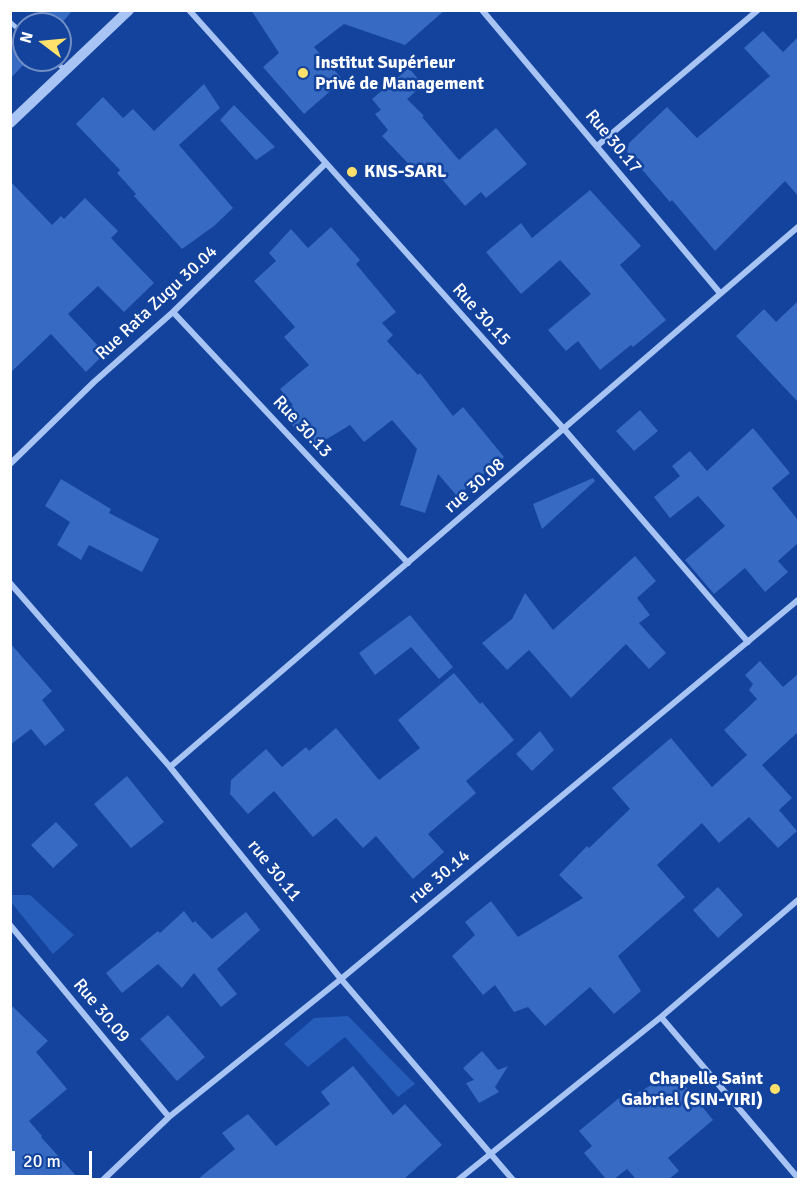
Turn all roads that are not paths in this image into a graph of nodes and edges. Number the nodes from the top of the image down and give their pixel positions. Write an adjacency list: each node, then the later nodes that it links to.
1 (129, 10): 5 (street)
2 (189, 10): 9 (street, Rue 30.15)
3 (482, 10): 8 (street, Rue 30.17)
4 (758, 10): 8 (street)
5 (72, 65)
6 (65, 72): 7 (street)
7 (10, 123)
8 (597, 146): 11 (street, Rue 30.17)
9 (325, 164): 12 (street, Rue Rata Zugu 30.04); 13 (street, Rue 30.15)
10 (798, 227): 11 (street, rue 30.08)
11 (720, 293): 13 (street, rue 30.08)
12 (173, 312): 14 (street, Rue Rata Zugu 30.04); 15 (street, Rue 30.13)
13 (564, 429): 15 (street, rue 30.08); 18 (street, Rue 30.15)
14 (10, 464)
15 (408, 563): 19 (street, rue 30.08)
16 (10, 583): 19 (street, rue 30.11)
17 (798, 600): 18 (street, rue 30.14)
18 (748, 642): 22 (street, rue 30.14)
19 (170, 767): 22 (street, rue 30.11)
20 (798, 900): 23 (street)
21 (10, 925): 24 (street, Rue 30.09)
22 (341, 979): 24 (street, rue 30.14); 25 (street, rue 30.11)
23 (661, 1017): 25 (street); 26 (street)
24 (169, 1117): 27 (street, rue 30.14)
25 (490, 1152): 28 (street); 29 (street, rue 30.11)
26 (798, 1178)
27 (103, 1179)
28 (458, 1179)
29 (513, 1179)

